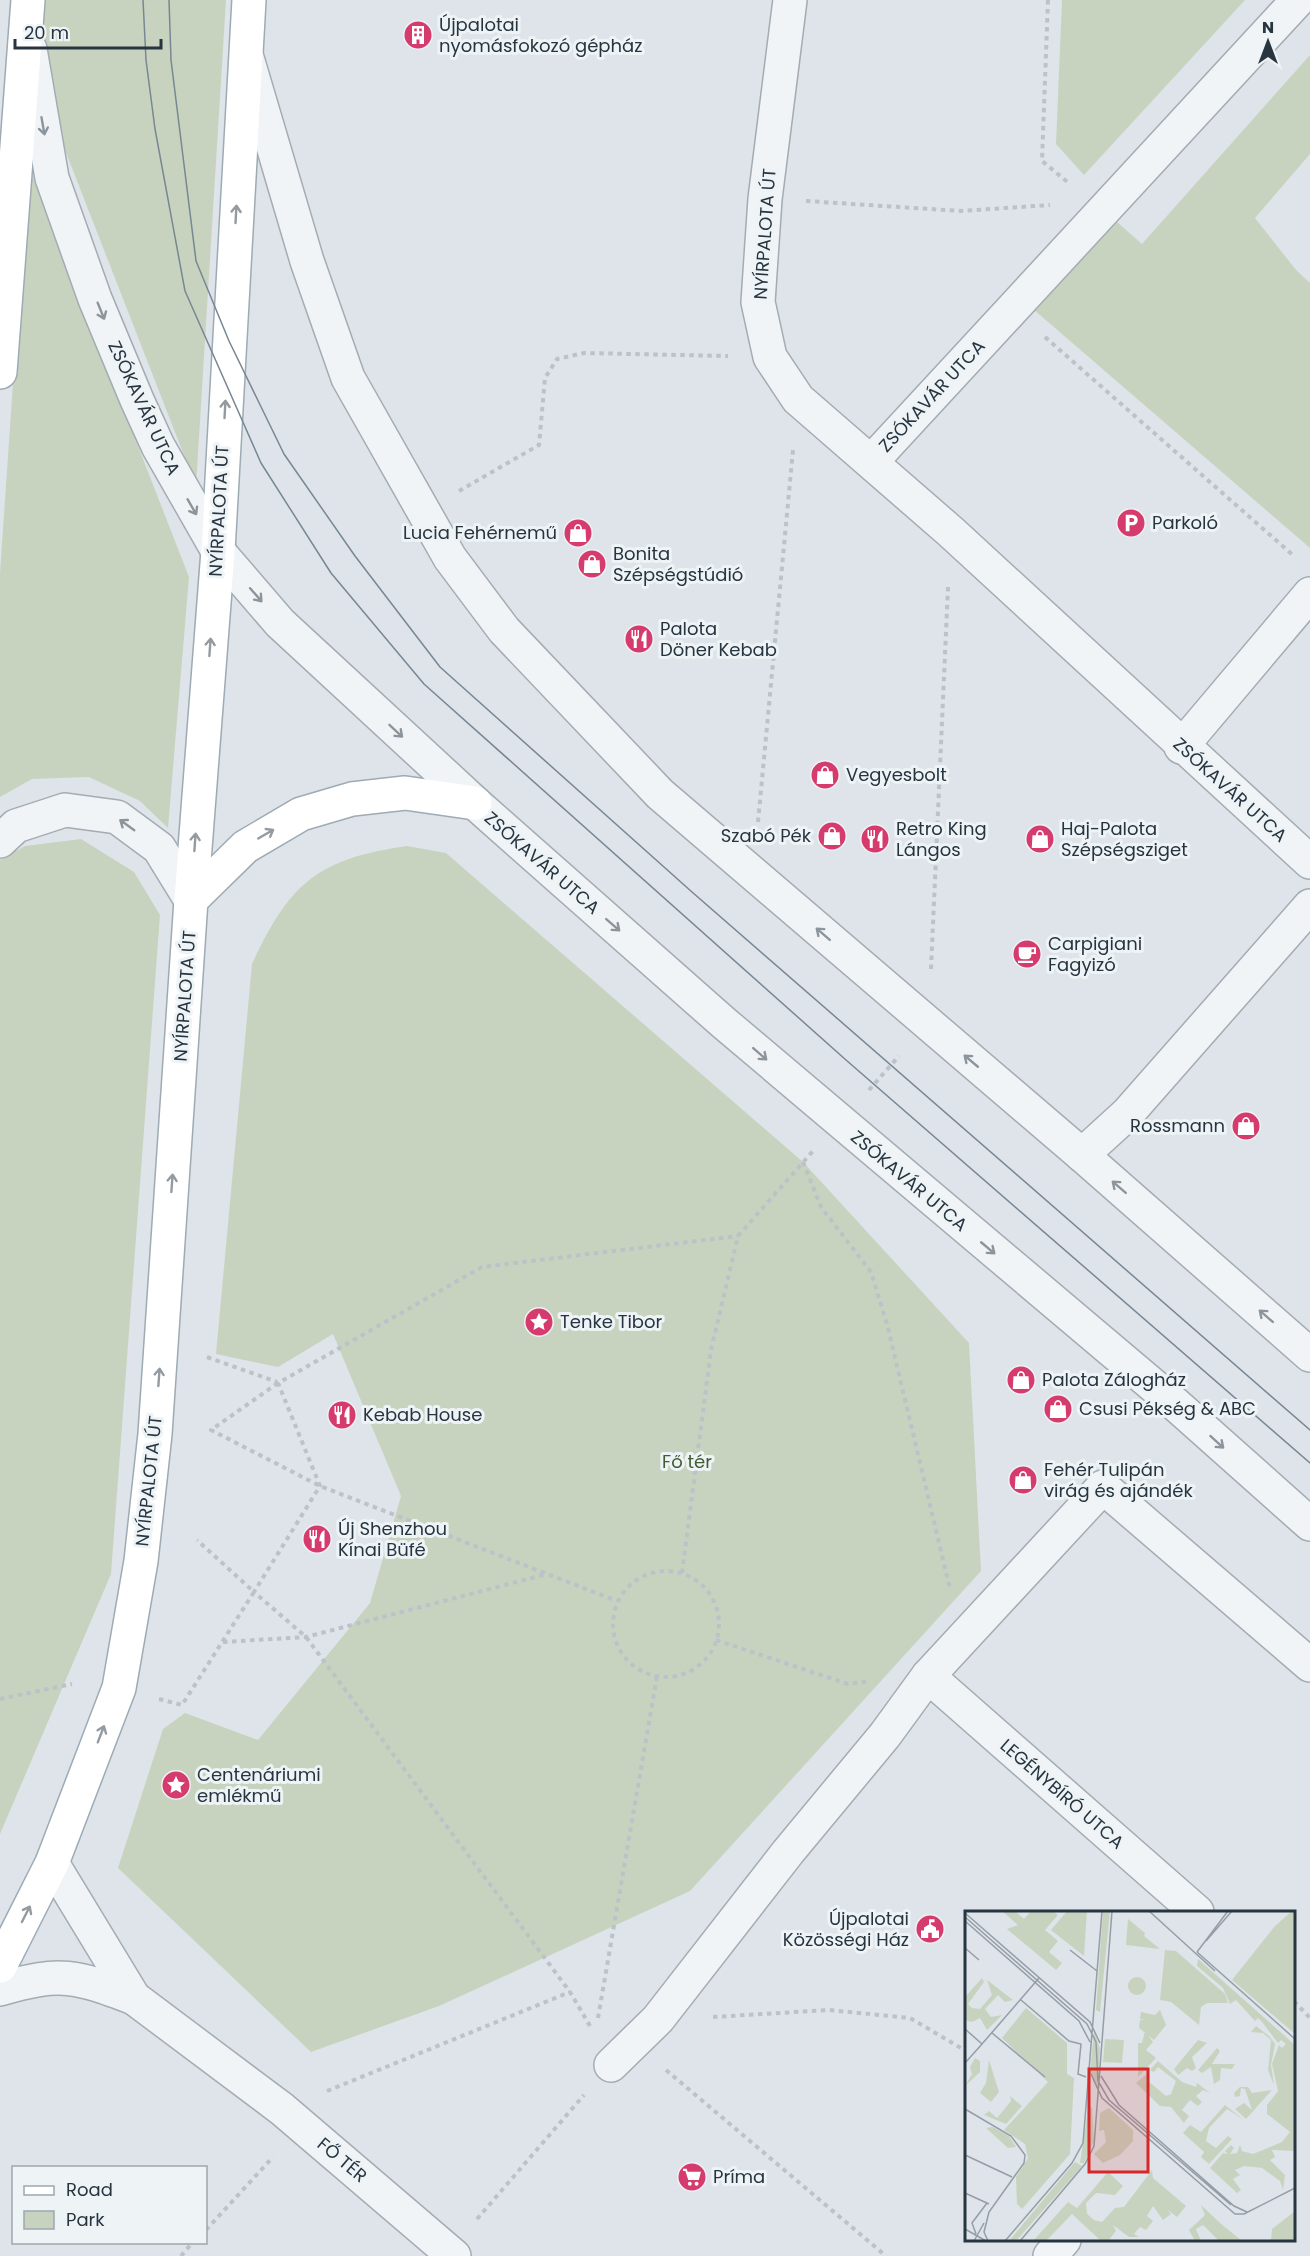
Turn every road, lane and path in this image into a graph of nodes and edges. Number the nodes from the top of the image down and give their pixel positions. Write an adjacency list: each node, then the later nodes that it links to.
1 (249, 0): 6 (main road, NYÍRPALOTA ÚT)
2 (790, 0): 8 (street, NYÍRPALOTA ÚT)
3 (1047, 0): 9 (path)
4 (1298, 0): 9 (street, ZSÓKAVÁR UTCA)
5 (27, 13): 7 (main road); 17 (street, ZSÓKAVÁR UTCA, one-way to 17)
6 (245, 52): 17 (main road, NYÍRPALOTA ÚT, one-way to 6); 24 (street)
7 (7, 181): 12 (main road)
8 (765, 198): 9 (path); 11 (street, NYÍRPALOTA ÚT)
9 (1098, 206): 10 (street, ZSÓKAVÁR UTCA)
10 (1013, 308): 14 (street, ZSÓKAVÁR UTCA); 18 (path)
11 (770, 357): 13 (street, NYÍRPALOTA ÚT); 15 (path)
12 (0, 372)
13 (798, 399): 14 (street, NYÍRPALOTA ÚT); 24 (path)
14 (871, 462): 16 (street, ZSÓKAVÁR UTCA)
15 (455, 493)
16 (951, 532): 20 (street, ZSÓKAVÁR UTCA); 27 (path)
17 (218, 551): 21 (street, ZSÓKAVÁR UTCA, one-way to 21); 25 (main road, NYÍRPALOTA ÚT, one-way to 17)
18 (1301, 563)
19 (1310, 594): 20 (street)
20 (1181, 747): 23 (street, ZSÓKAVÁR UTCA)
21 (475, 803): 25 (main road, one-way to 21); 28 (street, ZSÓKAVÁR UTCA, one-way to 28)
22 (0, 841): 25 (street, one-way to 22)
23 (1310, 862)
24 (753, 872): 27 (street, one-way to 24)
25 (191, 900): 52 (main road, NYÍRPALOTA ÚT, one-way to 25)
26 (1310, 906): 29 (street)
27 (928, 1024): 28 (path); 29 (street, one-way to 27)
28 (839, 1123): 30 (path); 36 (street, ZSÓKAVÁR UTCA, one-way to 36)
29 (1082, 1155): 32 (street, one-way to 29)
30 (803, 1162): 31 (path); 43 (path)
31 (738, 1236): 34 (path); 38 (path)
32 (1310, 1354)
33 (207, 1357): 34 (path)
34 (278, 1383): 35 (path); 35 (path)
35 (321, 1486): 39 (path); 40 (path)
36 (1310, 1524)
37 (197, 1540): 40 (path)
38 (682, 1573): 41 (path); 44 (path)
39 (547, 1574): 41 (path); 42 (path)
40 (254, 1592): 42 (path); 45 (path)
41 (617, 1601): 47 (path)
42 (306, 1637): 45 (path); 56 (path)
43 (964, 1639): 46 (street); 48 (street)
44 (716, 1640): 47 (path); 48 (path)
45 (223, 1642): 50 (path)
46 (1310, 1665)
47 (657, 1676): 61 (path)
48 (928, 1676): 53 (street, LEGÉNYBÍRÓ UTCA); 60 (street)
49 (72, 1684): 51 (path)
50 (155, 1698)
51 (0, 1699)
52 (52, 1863): 54 (main road, NYÍRPALOTA ÚT, one-way to 52); 57 (street, FŐ TÉR)
53 (1196, 1911)
54 (0, 1966)
55 (0, 1989): 57 (street)
56 (570, 1992): 61 (path); 64 (path)
57 (134, 1998): 64 (street, FŐ TÉR)
58 (1295, 2003): 59 (path)
59 (1310, 2018)
60 (658, 2019): 62 (path); 63 (street)
61 (595, 2035): 63 (path)
62 (965, 2050)
63 (622, 2054): 68 (path); 70 (path)
64 (292, 2117): 65 (path); 68 (street, FŐ TÉR)
65 (207, 2229)
66 (1063, 2241): 71 (street)
67 (192, 2244): 69 (path)
68 (451, 2254)
69 (181, 2256)
70 (886, 2256)
71 (1050, 2256)

